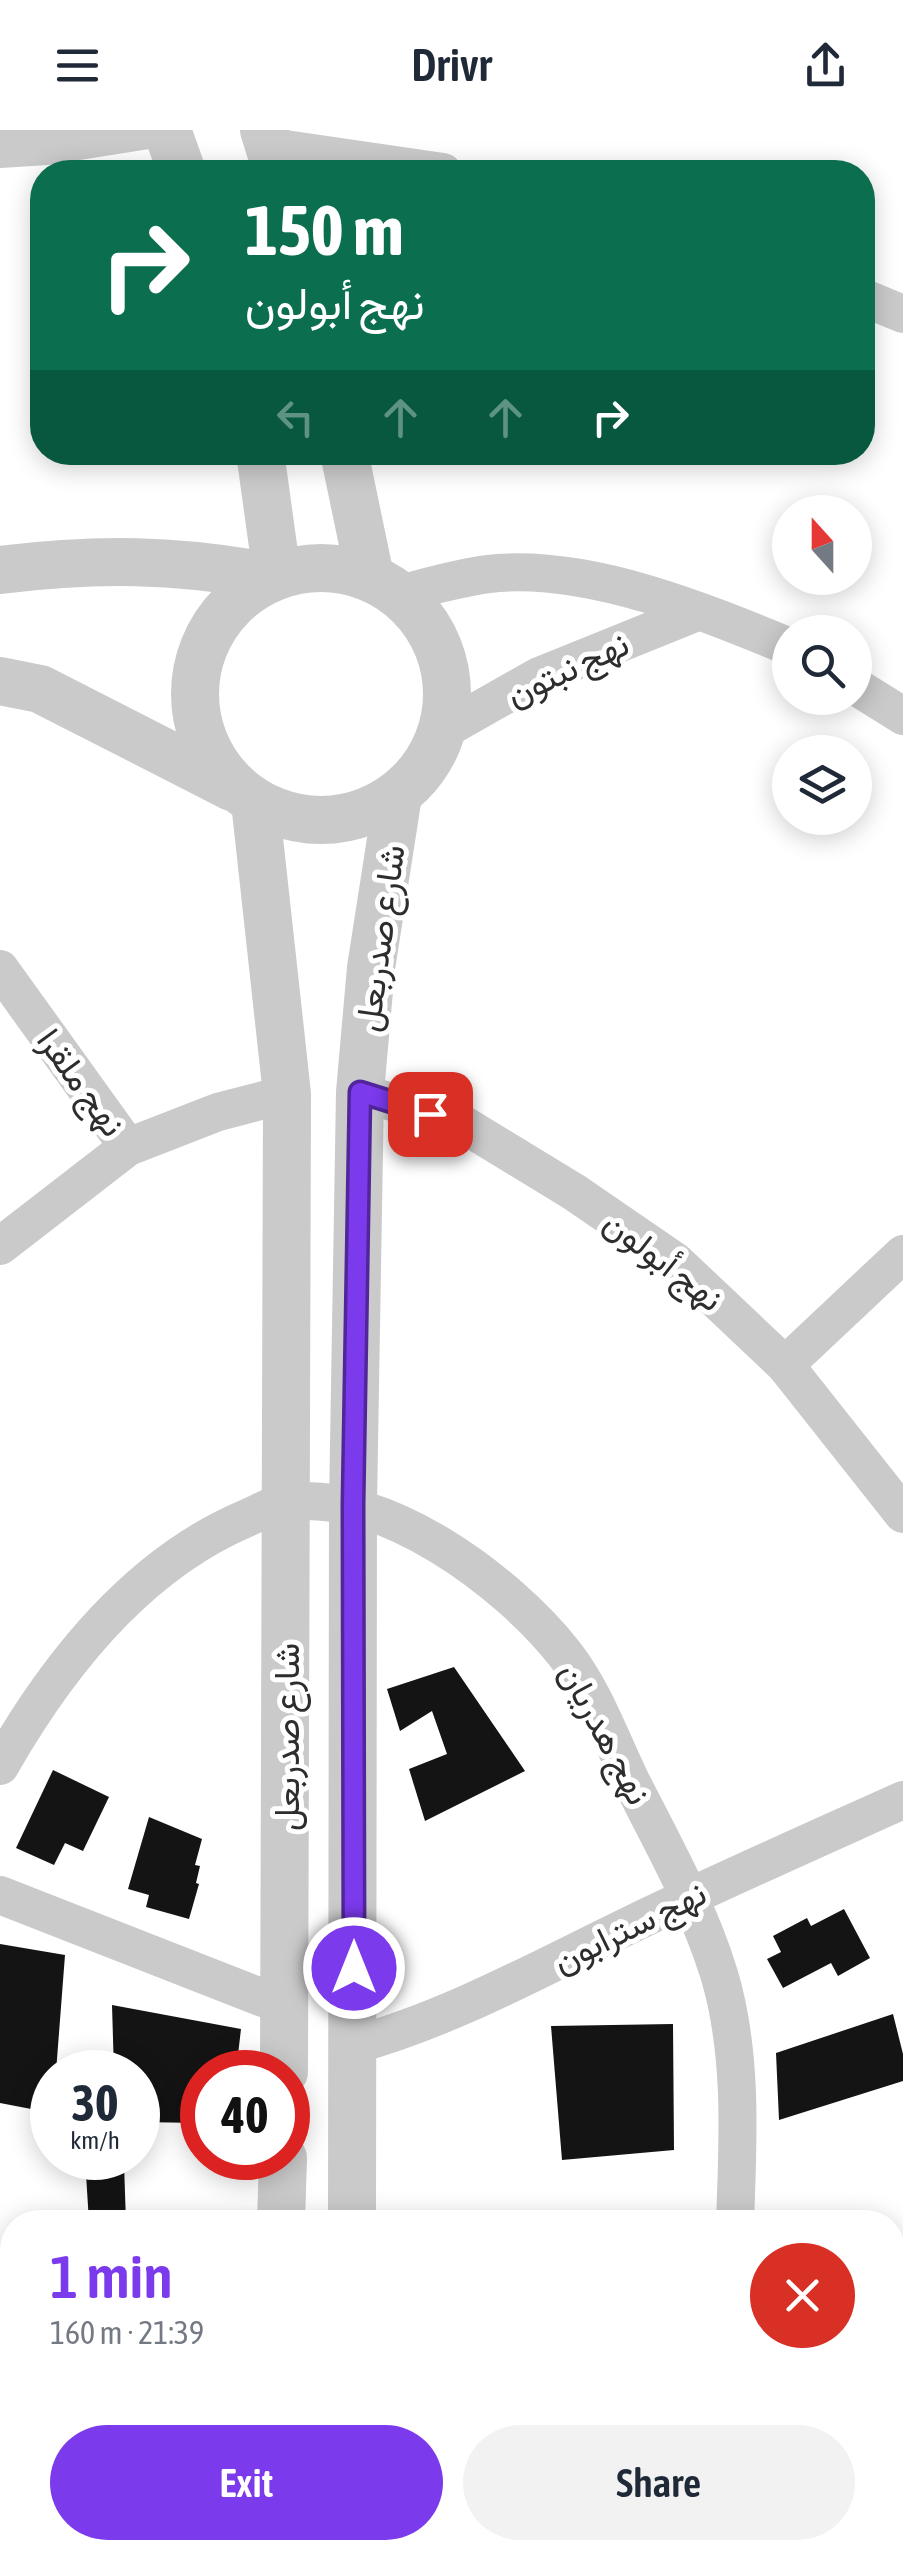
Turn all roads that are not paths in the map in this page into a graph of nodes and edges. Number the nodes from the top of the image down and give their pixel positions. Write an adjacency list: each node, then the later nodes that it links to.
1 (148, 130): 3 (street)
2 (167, 130): 5 (street)
3 (0, 149)
4 (271, 150): 6 (street)
5 (178, 160)
6 (349, 160)
7 (875, 302): 8 (street)
8 (903, 314)
9 (261, 465): 12 (street)
10 (348, 465): 13 (street)
11 (0, 570): 12 (street)
12 (274, 576): 13 (street); 21 (street)
13 (384, 585): 14 (street, نهج نبتون); 19 (street)
14 (694, 613): 15 (street, نهج نبتون); 19 (street, نهج نبتون)
15 (772, 641)
16 (0, 680): 21 (street)
17 (872, 697): 18 (street)
18 (903, 716)
19 (442, 730): 20 (street)
20 (398, 794): 21 (street); 23 (street, شارع صدربعل)
21 (246, 796): 24 (street, شارع صدربعل)
22 (0, 969): 25 (street, نهج ملقرا)
23 (360, 1092): 28 (street, نهج أبولون); 30 (street, شارع صدربعل)
24 (287, 1094): 25 (street); 29 (street, شارع صدربعل)
25 (128, 1147): 26 (street)
26 (0, 1246)
27 (903, 1254): 28 (street)
28 (784, 1365): 31 (street, نهج أبولون)
29 (286, 1502): 30 (street, نهج هدريان); 32 (street, نهج هدريان); 36 (street, شارع صدربعل)
30 (353, 1504): 35 (street, نهج هدريان); 37 (street, شارع صدربعل)
31 (903, 1514)
32 (0, 1766)
33 (903, 1800): 35 (street, نهج سترابون)
34 (0, 1895): 36 (street)
35 (689, 1896): 37 (street, نهج سترابون); 42 (street, نهج هدريان)
36 (286, 2007): 38 (street, شارع صدربعل)
37 (354, 2045): 41 (street, شارع صدربعل)
38 (285, 2050)
39 (282, 2180): 40 (street)
40 (281, 2210)
41 (352, 2210)
42 (735, 2210)

